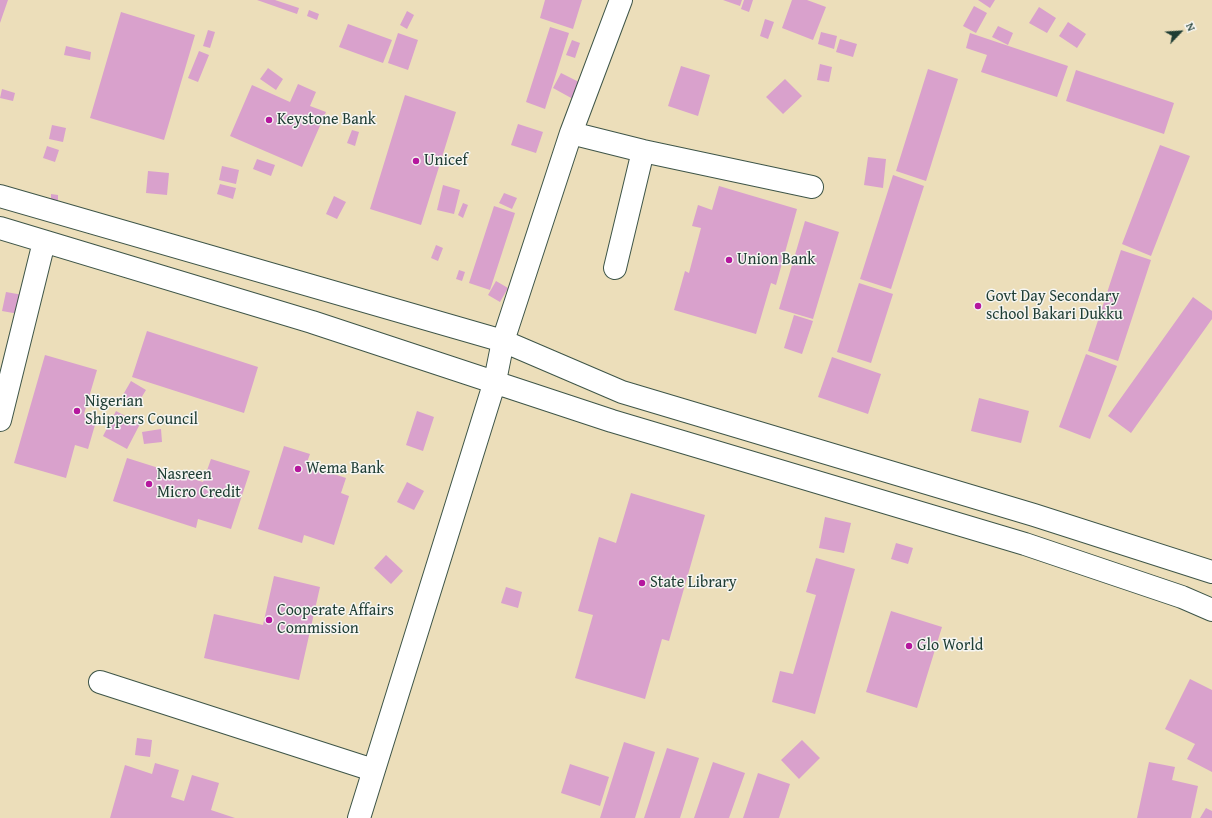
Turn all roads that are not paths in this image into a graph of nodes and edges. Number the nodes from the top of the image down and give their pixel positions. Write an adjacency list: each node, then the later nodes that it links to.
1 (620, 0): 2 (street)
2 (571, 133): 3 (street); 9 (street)
3 (643, 151): 4 (street); 8 (street)
4 (812, 187)
5 (0, 196): 9 (street)
6 (0, 228): 7 (street)
7 (44, 242): 10 (street); 11 (street)
8 (615, 268)
9 (503, 341): 10 (street); 12 (street)
10 (495, 381): 13 (street); 15 (street)
11 (0, 420)
12 (1212, 572)
13 (1212, 610)
14 (100, 682): 15 (street)
15 (373, 770): 16 (street)
16 (359, 818)

